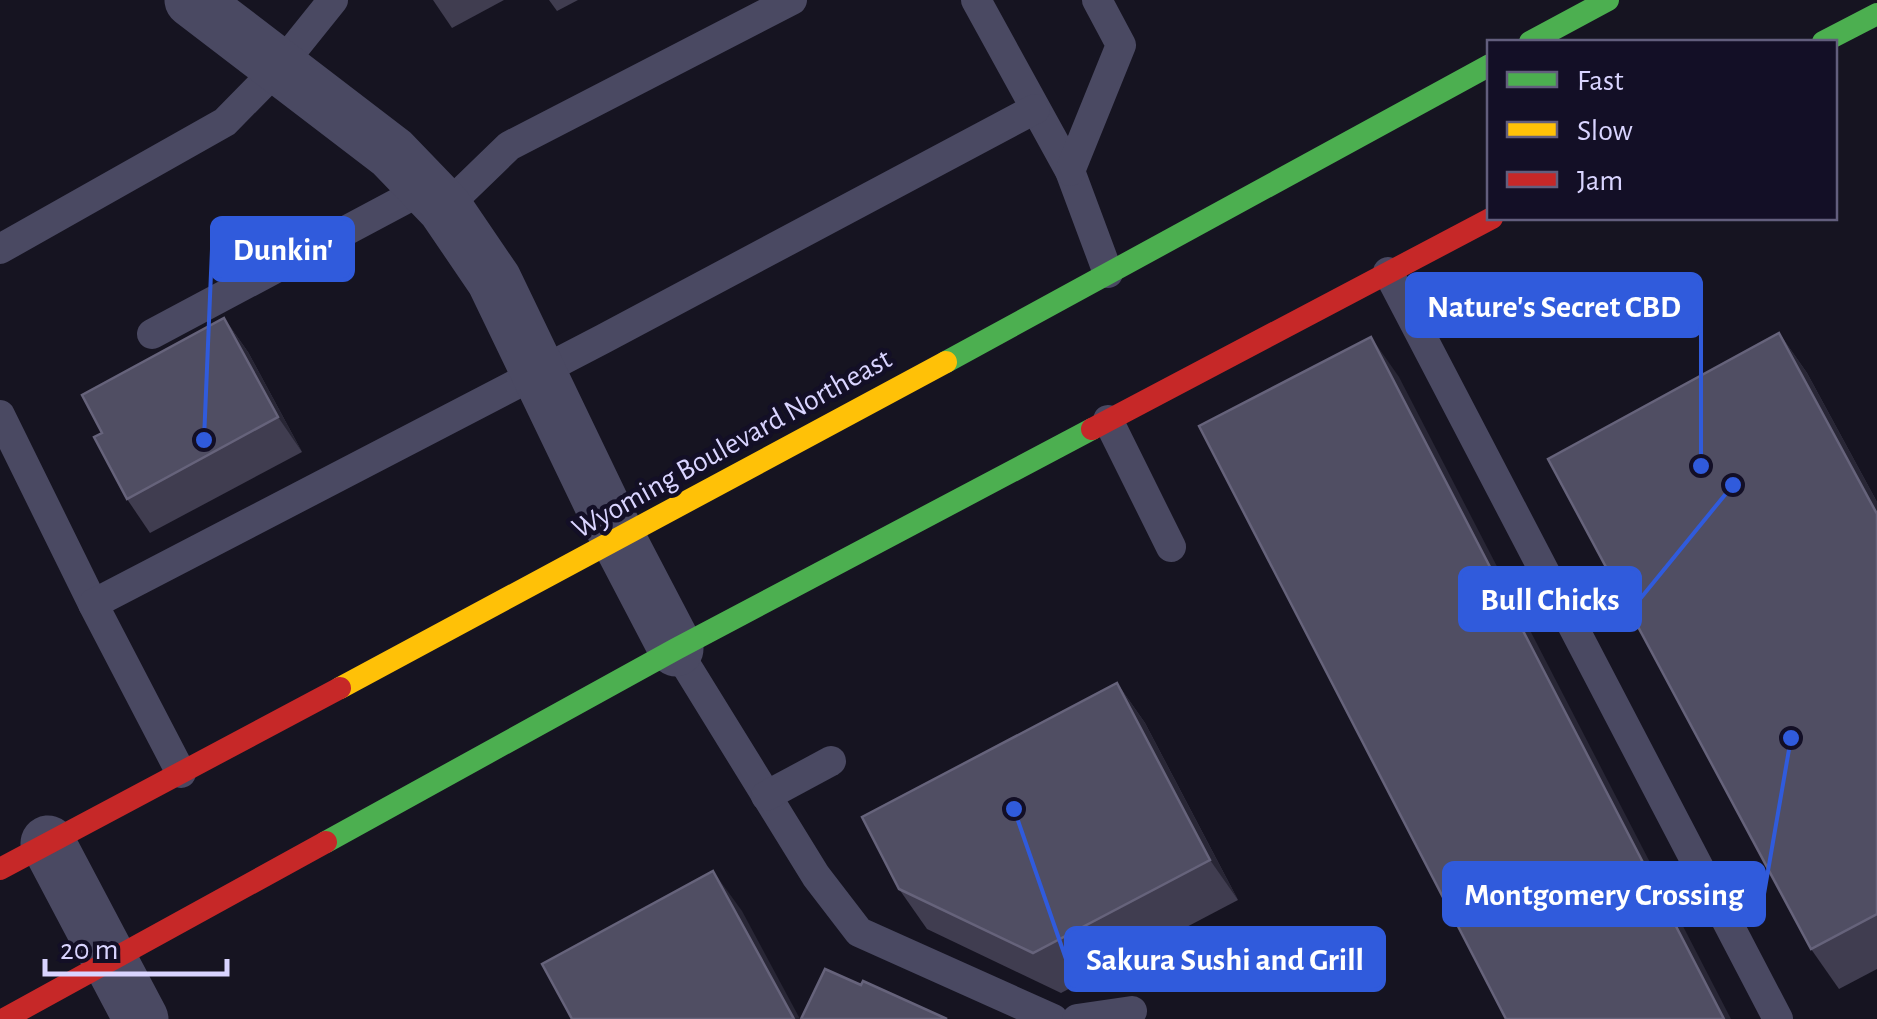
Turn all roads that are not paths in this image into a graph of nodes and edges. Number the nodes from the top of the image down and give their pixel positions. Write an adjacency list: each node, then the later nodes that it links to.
1 (192, 0): 10 (street)
2 (333, 0): 10 (lane)
3 (792, 0): 14 (lane)
4 (976, 0): 12 (lane)
5 (1097, 0): 13 (lane)
6 (1608, 0): 8 (main road)
7 (1877, 14): 9 (main road)
8 (1534, 40)
9 (1827, 40)
10 (280, 66): 14 (street); 16 (lane)
11 (1487, 67): 18 (main road, Wyoming Boulevard Northeast)
12 (1035, 108): 13 (lane); 20 (lane)
13 (1070, 171): 18 (lane)
14 (435, 198): 19 (lane); 20 (street)
15 (1488, 220): 17 (main road)
16 (0, 249)
17 (1388, 272): 22 (main road); 38 (lane)
18 (1108, 273): 23 (main road, Wyoming Boulevard Northeast)
19 (152, 334)
20 (539, 372): 23 (street); 25 (lane)
21 (0, 415): 25 (lane)
22 (1108, 420): 24 (lane); 26 (main road)
23 (619, 540): 26 (street); 28 (main road, Wyoming Boulevard Northeast)
24 (1171, 546)
25 (93, 604): 28 (lane)
26 (676, 649): 29 (lane); 32 (main road)
27 (831, 761): 29 (lane)
28 (181, 773): 30 (main road, Wyoming Boulevard Northeast)
29 (766, 796): 36 (lane)
30 (48, 843): 31 (main road, Wyoming Boulevard Northeast); 32 (street)
31 (0, 869)
32 (110, 962): 34 (main road); 35 (street)
33 (1132, 1012): 37 (lane)
34 (4, 1019)
35 (141, 1019)
36 (1053, 1019)
37 (1077, 1019)
38 (1778, 1019)

